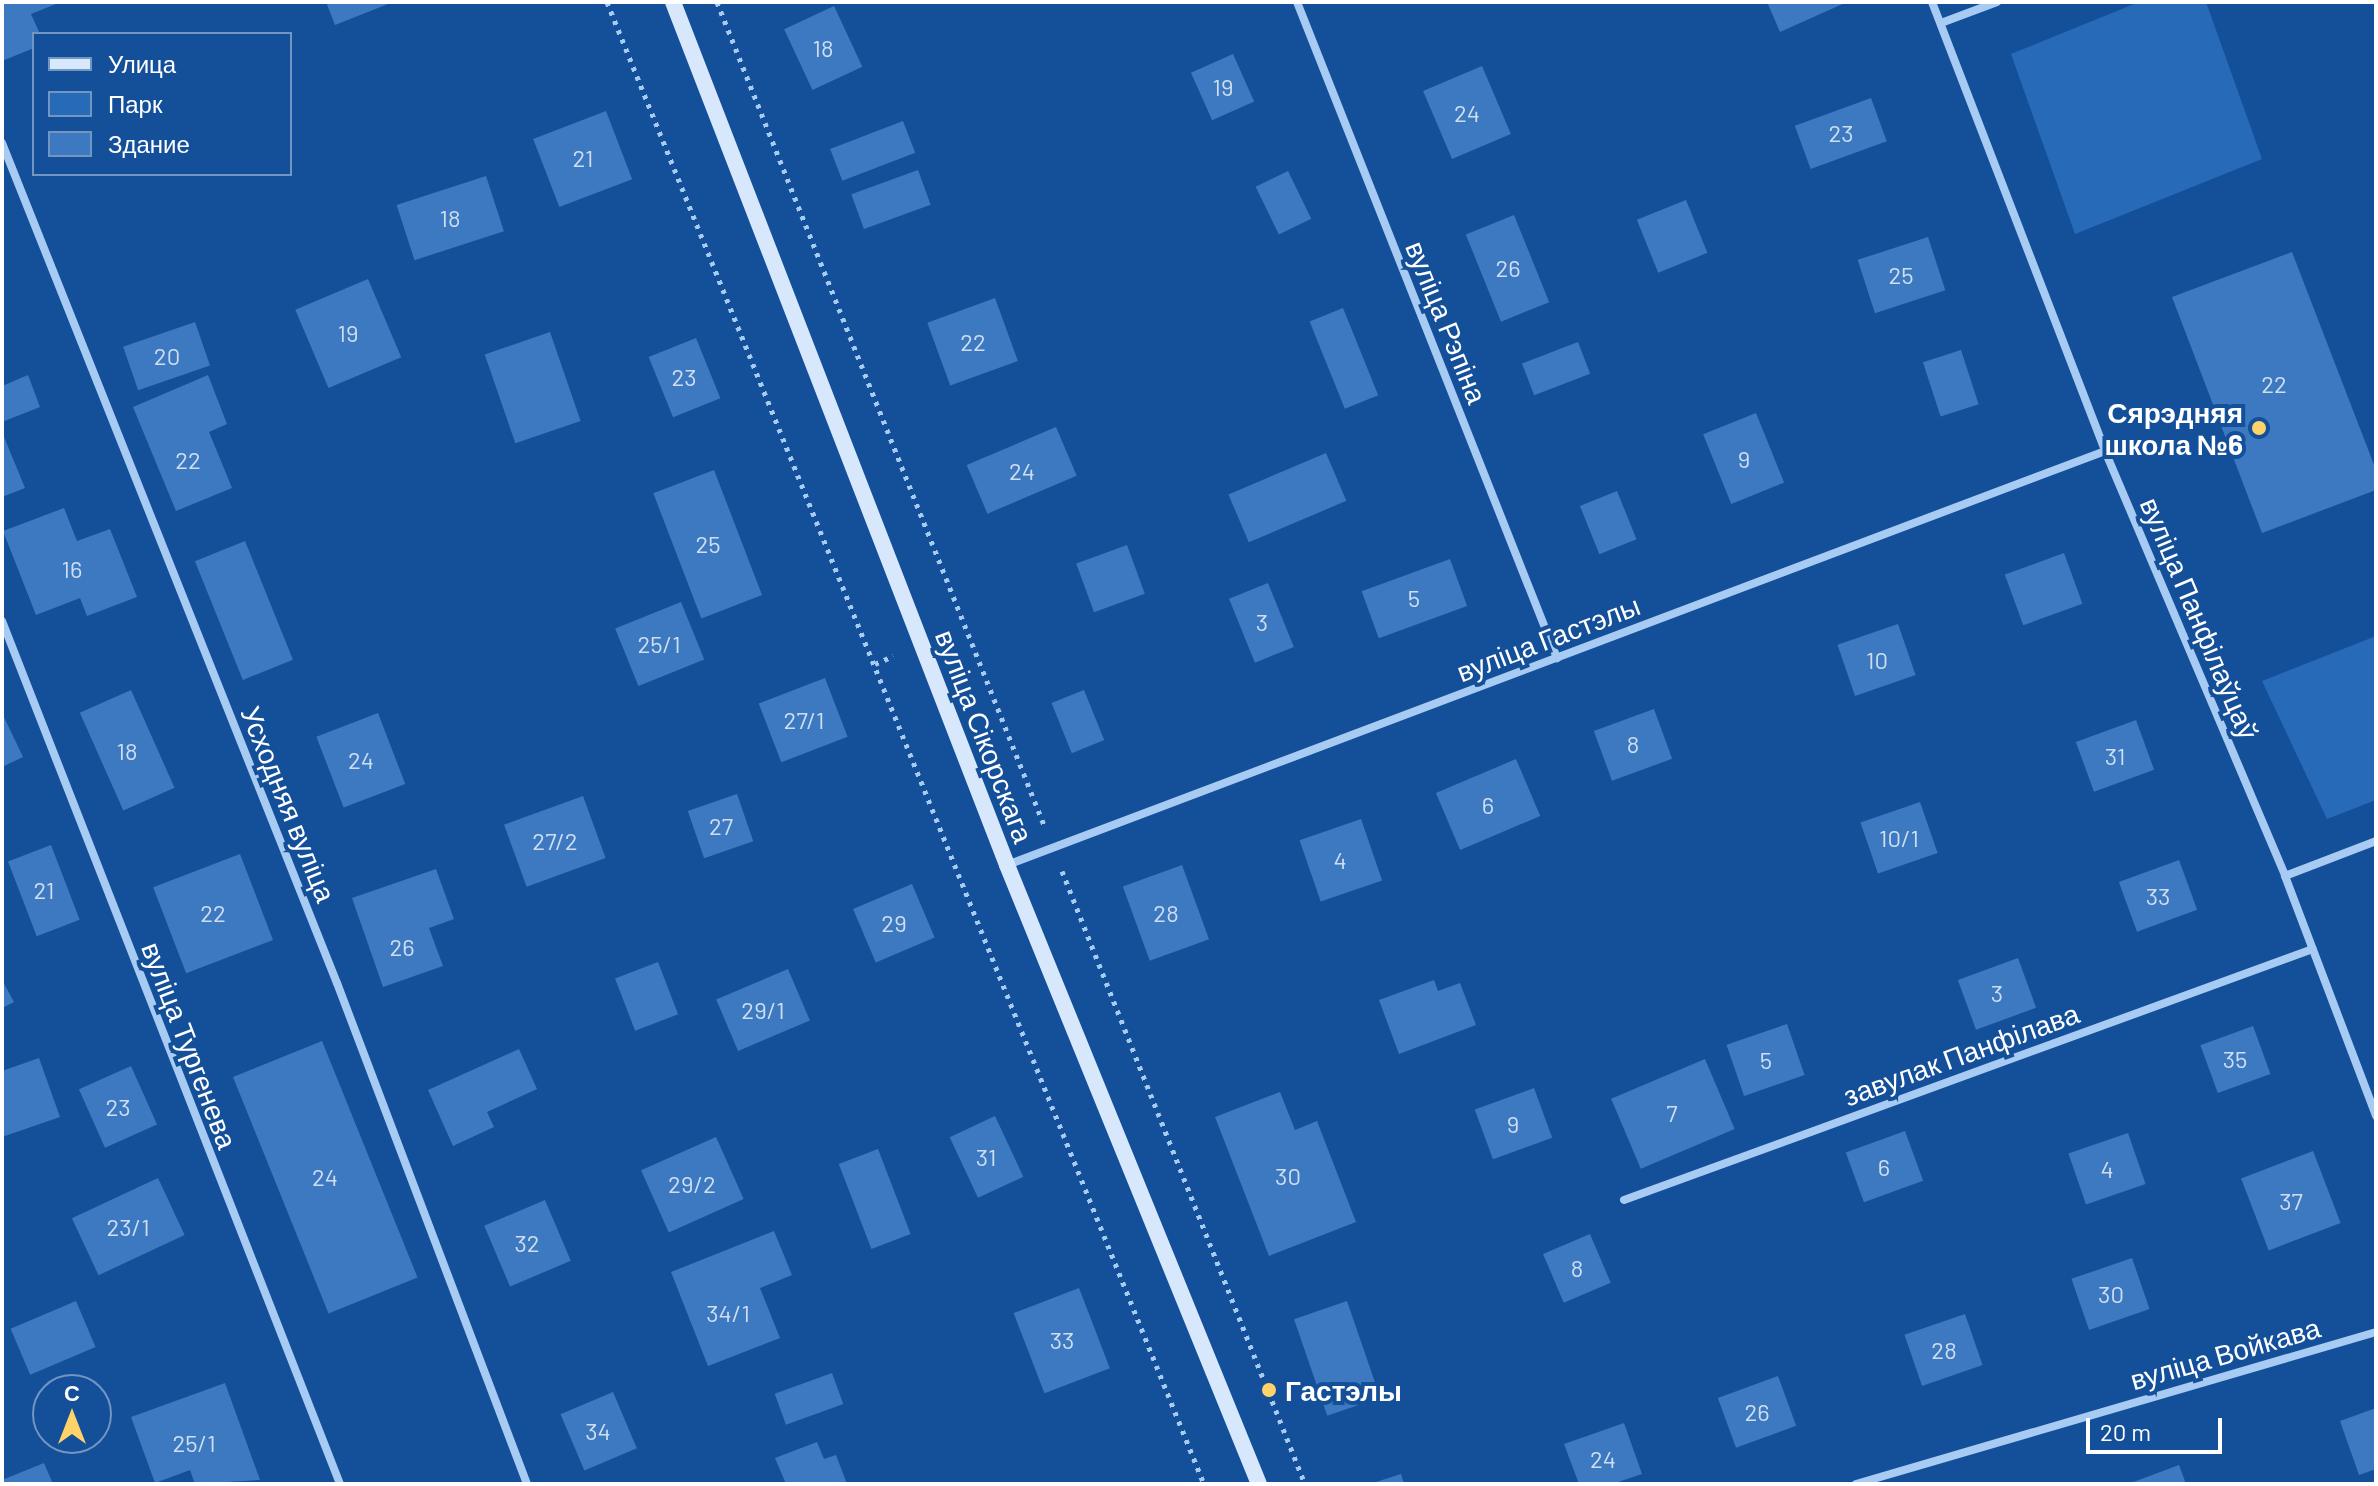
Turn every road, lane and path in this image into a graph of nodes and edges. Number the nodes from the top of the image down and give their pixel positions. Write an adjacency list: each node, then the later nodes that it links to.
1 (607, 2): 22 (path)
2 (673, 2): 14 (street, вуліца Сікорскага)
3 (717, 2): 13 (path)
4 (1297, 2): 11 (street, вуліца Рэпіна)
5 (1932, 2): 7 (street, вуліца Панфілаўцаў)
6 (1997, 2): 7 (street)
7 (1941, 23): 9 (street, вуліца Панфілаўцаў)
8 (2, 143): 21 (street, Усходняя вуліца)
9 (2105, 451): 11 (street, вуліца Гастэлы); 15 (street, вуліца Панфілаўцаў)
10 (2, 621): 20 (street, вуліца Тургенева)
11 (1557, 658): 13 (street, вуліца Гастэлы)
12 (2376, 841): 15 (street)
13 (1053, 848): 14 (street, вуліца Гастэлы); 24 (path)
14 (1007, 865): 23 (street, вуліца Сікорскага)
15 (2285, 876): 16 (street, вуліца Панфілаўцаў)
16 (2313, 949): 17 (street, вуліца Панфілаўцаў); 18 (street, завулак Панфілава)
17 (2376, 1116)
18 (1624, 1200)
19 (2376, 1332): 25 (street, вуліца Войкава)
20 (340, 1484)
21 (527, 1484)
22 (1204, 1484)
23 (1259, 1484)
24 (1305, 1484)
25 (1856, 1484)

